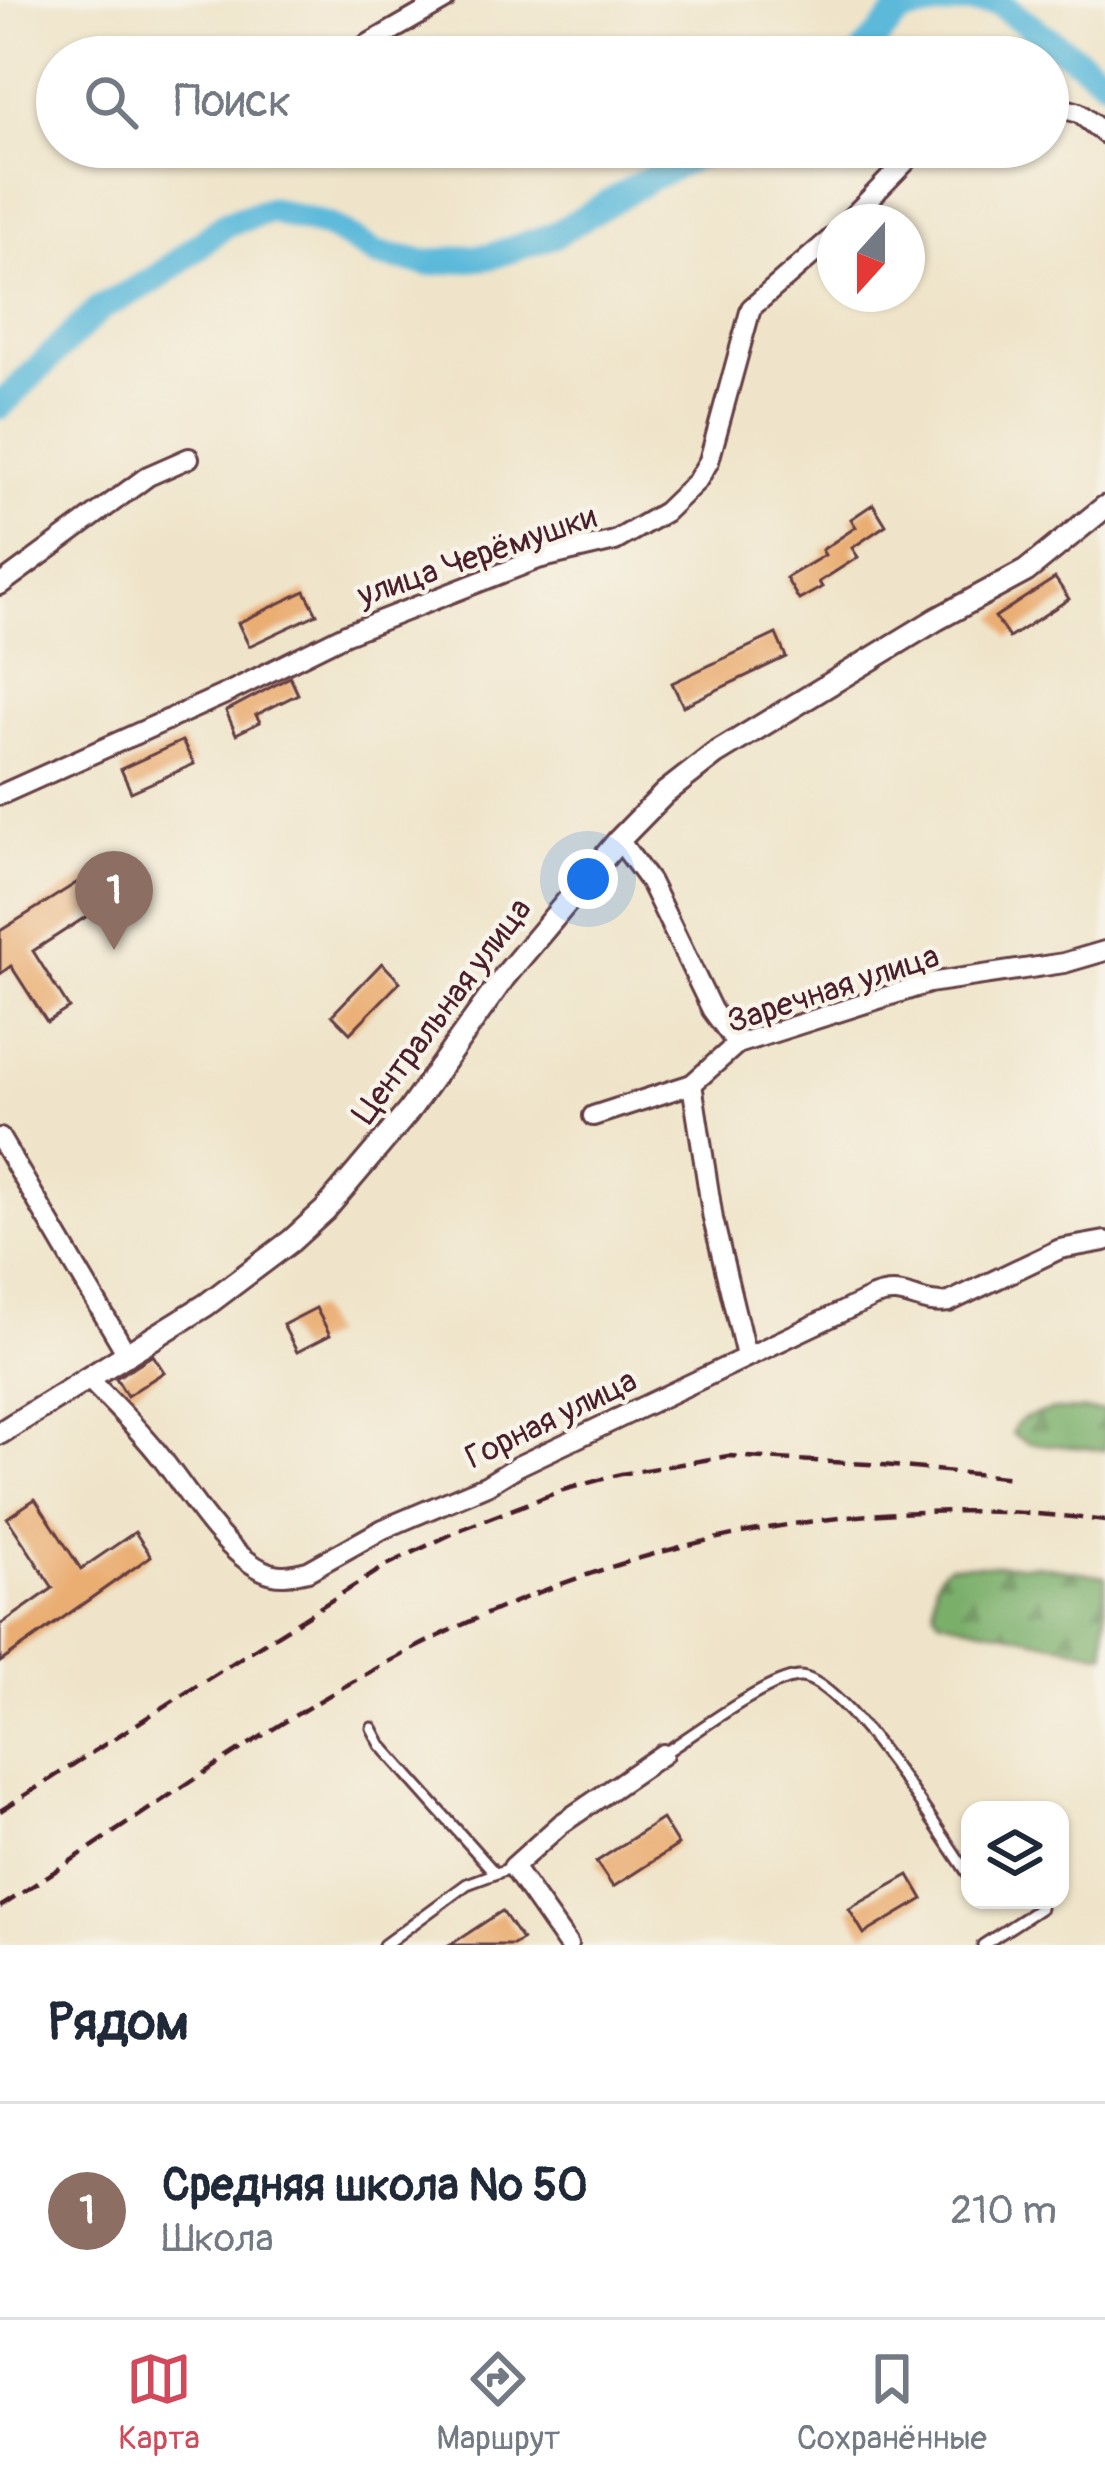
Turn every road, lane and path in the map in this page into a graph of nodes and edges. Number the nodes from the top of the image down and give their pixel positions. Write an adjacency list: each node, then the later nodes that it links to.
1 (438, 2): 2 (street)
2 (381, 36)
3 (1069, 109): 4 (street)
4 (1105, 134)
5 (900, 168): 6 (street)
6 (865, 204)
7 (817, 251): 11 (street, улица Черёмушки)
8 (189, 458): 10 (street)
9 (1105, 507): 12 (street, Центральная улица)
10 (0, 585)
11 (0, 795)
12 (619, 840): 14 (street); 19 (street, Центральная улица)
13 (1105, 951): 14 (street, Заречная улица)
14 (737, 1045): 15 (street, Заречная улица)
15 (692, 1084): 16 (street, Заречная улица); 20 (street)
16 (593, 1116)
17 (0, 1138): 19 (street)
18 (1105, 1241): 20 (street, Горная улица)
19 (128, 1356): 21 (street, Центральная улица)
20 (746, 1356): 21 (street, Горная улица)
21 (89, 1379): 22 (street, Центральная улица)
22 (0, 1433)
23 (372, 1728): 26 (lane)
24 (663, 1754): 25 (lane); 26 (street)
25 (961, 1863)
26 (504, 1870): 28 (lane); 29 (street)
27 (1038, 1909): 30 (lane)
28 (385, 1945)
29 (568, 1945)
30 (983, 1945)

